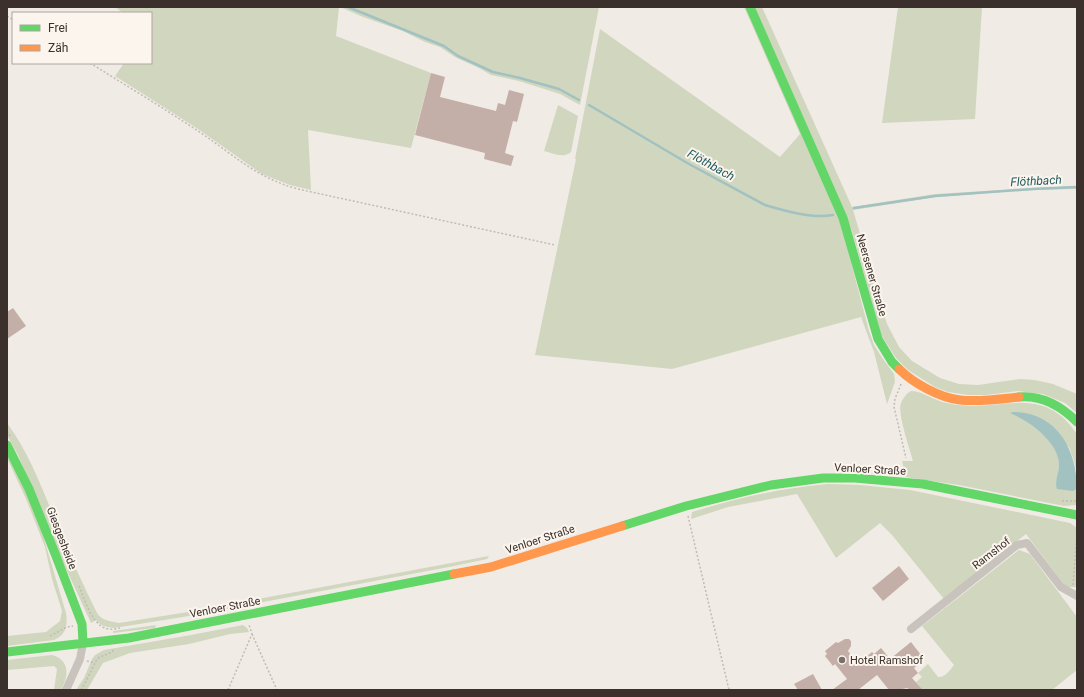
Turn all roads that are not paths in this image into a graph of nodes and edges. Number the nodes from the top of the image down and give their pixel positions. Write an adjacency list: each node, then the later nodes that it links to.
1 (750, 7): 2 (main road, Neersener Straße)
2 (1077, 422)
3 (7, 445): 7 (main road, Giesgesheide)
4 (1077, 515): 7 (main road, Venloer Straße)
5 (1076, 596): 6 (street, Ramshof)
6 (911, 629)
7 (83, 642): 8 (main road, Venloer Straße); 9 (street)
8 (7, 652)
9 (66, 690)

